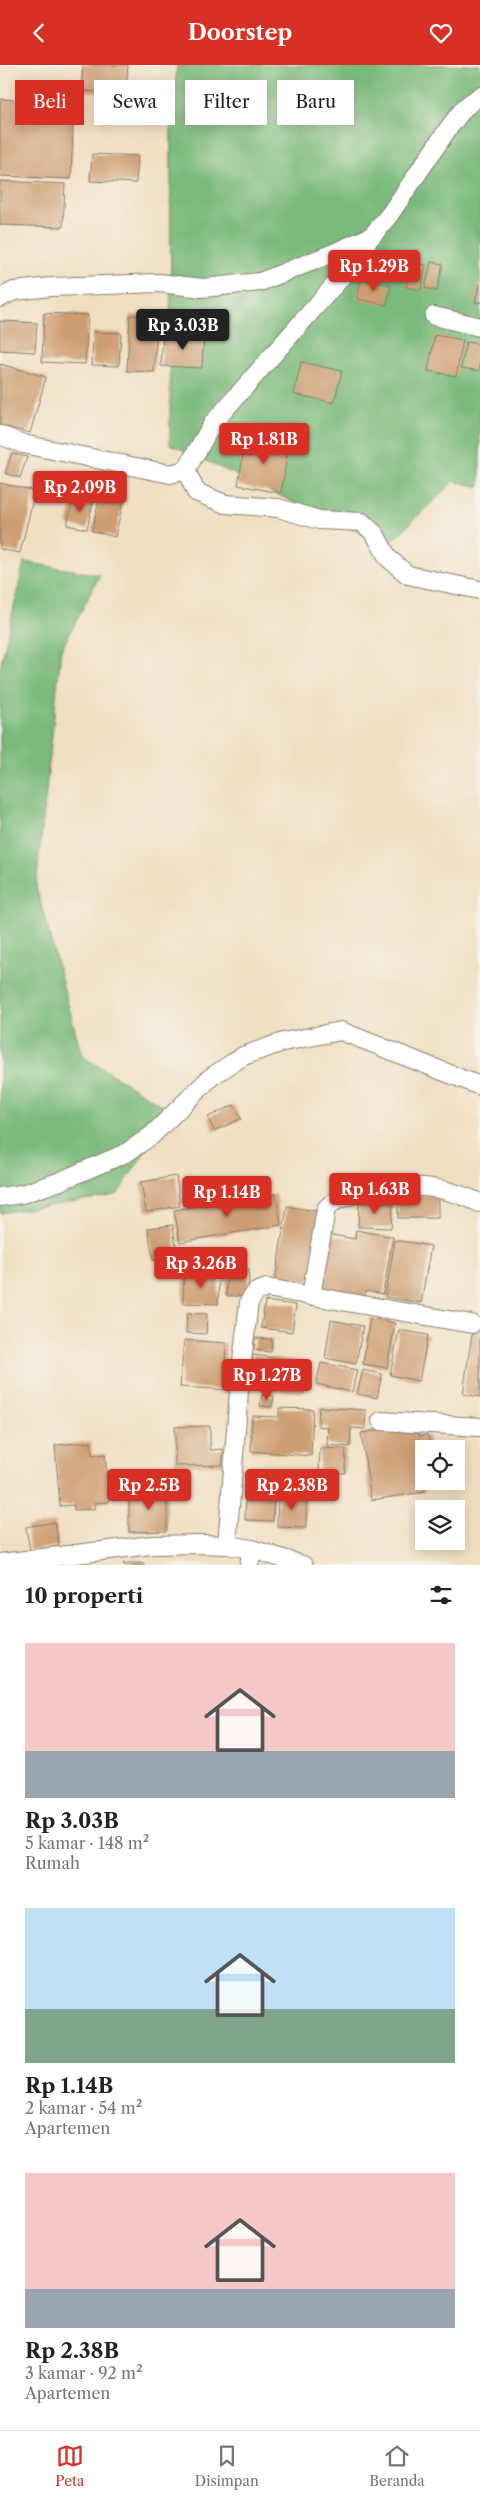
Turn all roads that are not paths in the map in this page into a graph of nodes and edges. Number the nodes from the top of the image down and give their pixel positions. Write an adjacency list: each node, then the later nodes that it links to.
1 (480, 96): 2 (street)
2 (372, 236): 3 (street); 7 (street)
3 (0, 297)
4 (434, 316): 5 (street)
5 (480, 327)
6 (0, 435): 7 (street)
7 (186, 470): 8 (street)
8 (480, 590)
9 (480, 1086): 10 (street)
10 (0, 1197)
11 (479, 1197): 12 (street)
12 (311, 1296): 13 (street); 16 (street)
13 (472, 1324)
14 (380, 1421): 15 (street)
15 (480, 1427)
16 (228, 1545): 17 (street); 18 (street)
17 (250, 1557): 19 (street)
18 (0, 1563)
19 (303, 1565)

